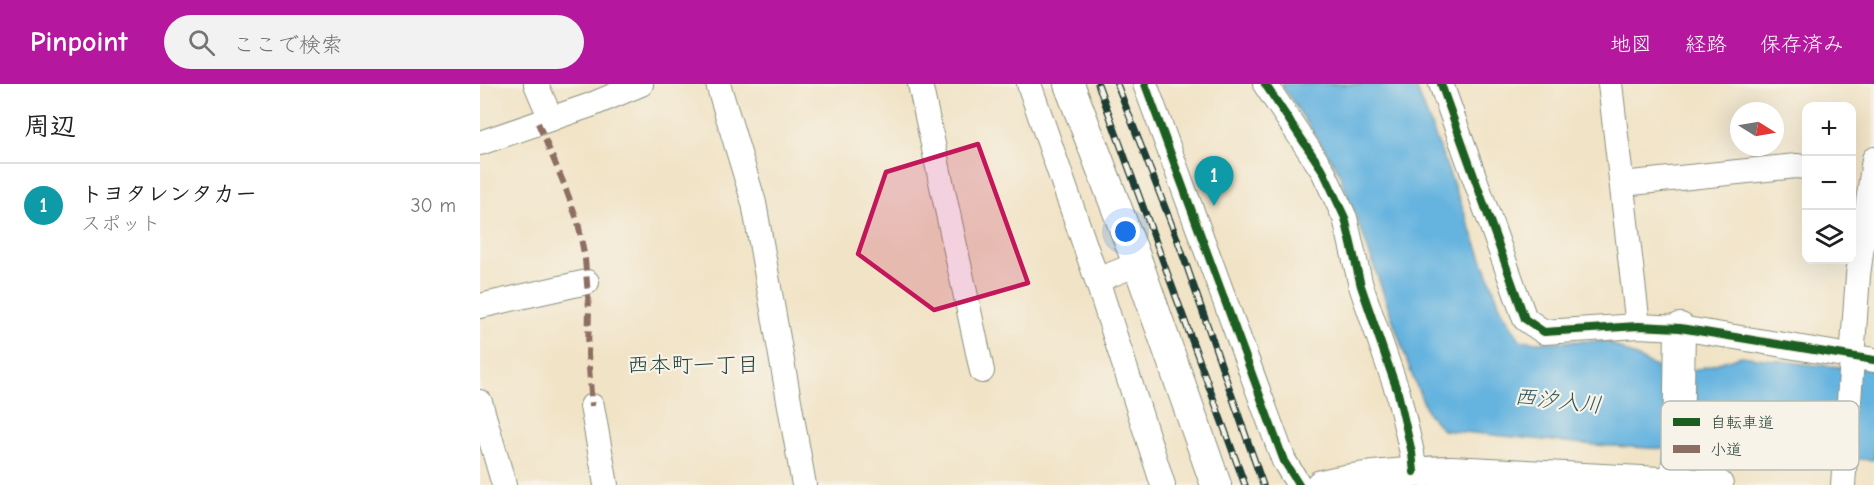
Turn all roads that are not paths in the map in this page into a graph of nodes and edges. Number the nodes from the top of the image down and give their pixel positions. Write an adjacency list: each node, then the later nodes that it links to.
1 (536, 84): 11 (street)
2 (641, 84): 11 (street)
3 (718, 84): 32 (street)
4 (920, 84): 23 (street)
5 (1029, 84): 17 (street)
6 (1069, 84): 16 (street)
7 (1145, 84): 35 (street)
8 (1265, 84): 28 (street)
9 (1441, 84): 20 (street)
10 (1610, 84): 15 (street)
11 (551, 119): 12 (street)
12 (480, 143)
13 (1802, 167): 15 (street)
14 (1866, 169): 22 (street)
15 (1622, 184): 20 (street)
16 (1138, 264): 17 (street); 34 (street)
17 (1097, 280): 33 (street)
18 (587, 282): 19 (street)
19 (480, 306)
20 (1638, 326): 21 (street)
21 (1680, 328): 22 (street); 24 (street)
22 (1864, 359): 25 (street)
23 (982, 371)
24 (1679, 401)
25 (1857, 401)
26 (480, 402): 30 (street)
27 (592, 405): 31 (street)
28 (1414, 472): 29 (street); 36 (street)
29 (1675, 484): 37 (street)
30 (504, 485)
31 (606, 485)
32 (804, 485)
33 (1163, 485)
34 (1216, 485)
35 (1299, 485)
36 (1321, 485)
37 (1718, 485)

